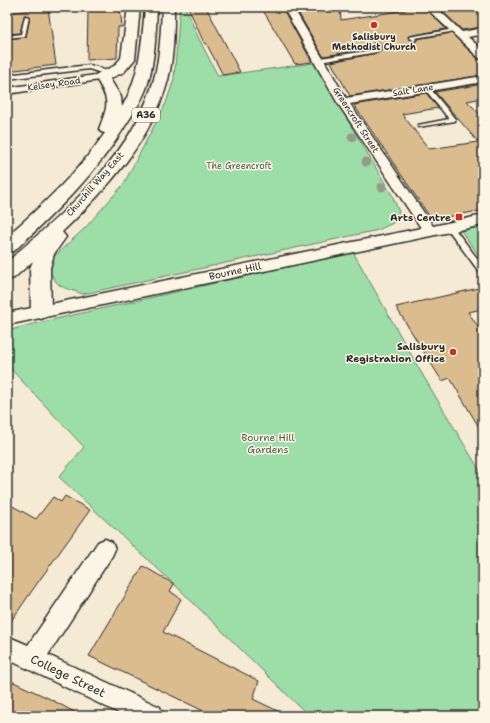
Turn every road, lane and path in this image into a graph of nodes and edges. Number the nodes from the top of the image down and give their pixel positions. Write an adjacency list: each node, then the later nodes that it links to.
1 (134, 7): 14 (street)
2 (151, 7): 22 (highway, Churchill Way East / A36)
3 (168, 7): 23 (highway, Churchill Way East / A36)
4 (288, 7): 13 (street, Greencroft Street)
5 (430, 7): 8 (street)
6 (27, 17): 9 (lane)
7 (483, 31): 8 (street)
8 (457, 32): 10 (lane); 12 (street)
9 (7, 37)
10 (410, 37)
11 (376, 45): 13 (lane)
12 (483, 56)
13 (320, 60): 20 (street, Greencroft Street)
14 (106, 76): 15 (lane); 18 (street, Kelsey Road); 22 (highway)
15 (7, 78): 18 (street)
16 (483, 79): 17 (street, Salt Lane)
17 (427, 88): 20 (street, Salt Lane); 21 (lane)
18 (20, 89): 19 (street, Kelsey Road)
19 (7, 91)
20 (343, 102): 26 (street, Greencroft Street)
21 (420, 126)
22 (99, 155): 27 (highway, Churchill Way East / A36)
23 (81, 203): 29 (highway, Churchill Way East / A36); 30 (highway)
24 (483, 220): 25 (street, Bourne Hill)
25 (449, 226): 26 (street, Bourne Hill); 28 (lane)
26 (429, 230): 30 (street, Bourne Hill)
27 (7, 246)
28 (483, 271)
29 (7, 273)
30 (41, 311): 31 (street, Bourne Hill)
31 (7, 318)
32 (105, 549): 34 (street)
33 (7, 647): 34 (street, College Street)
34 (32, 659): 35 (street, College Street)
35 (151, 716)

